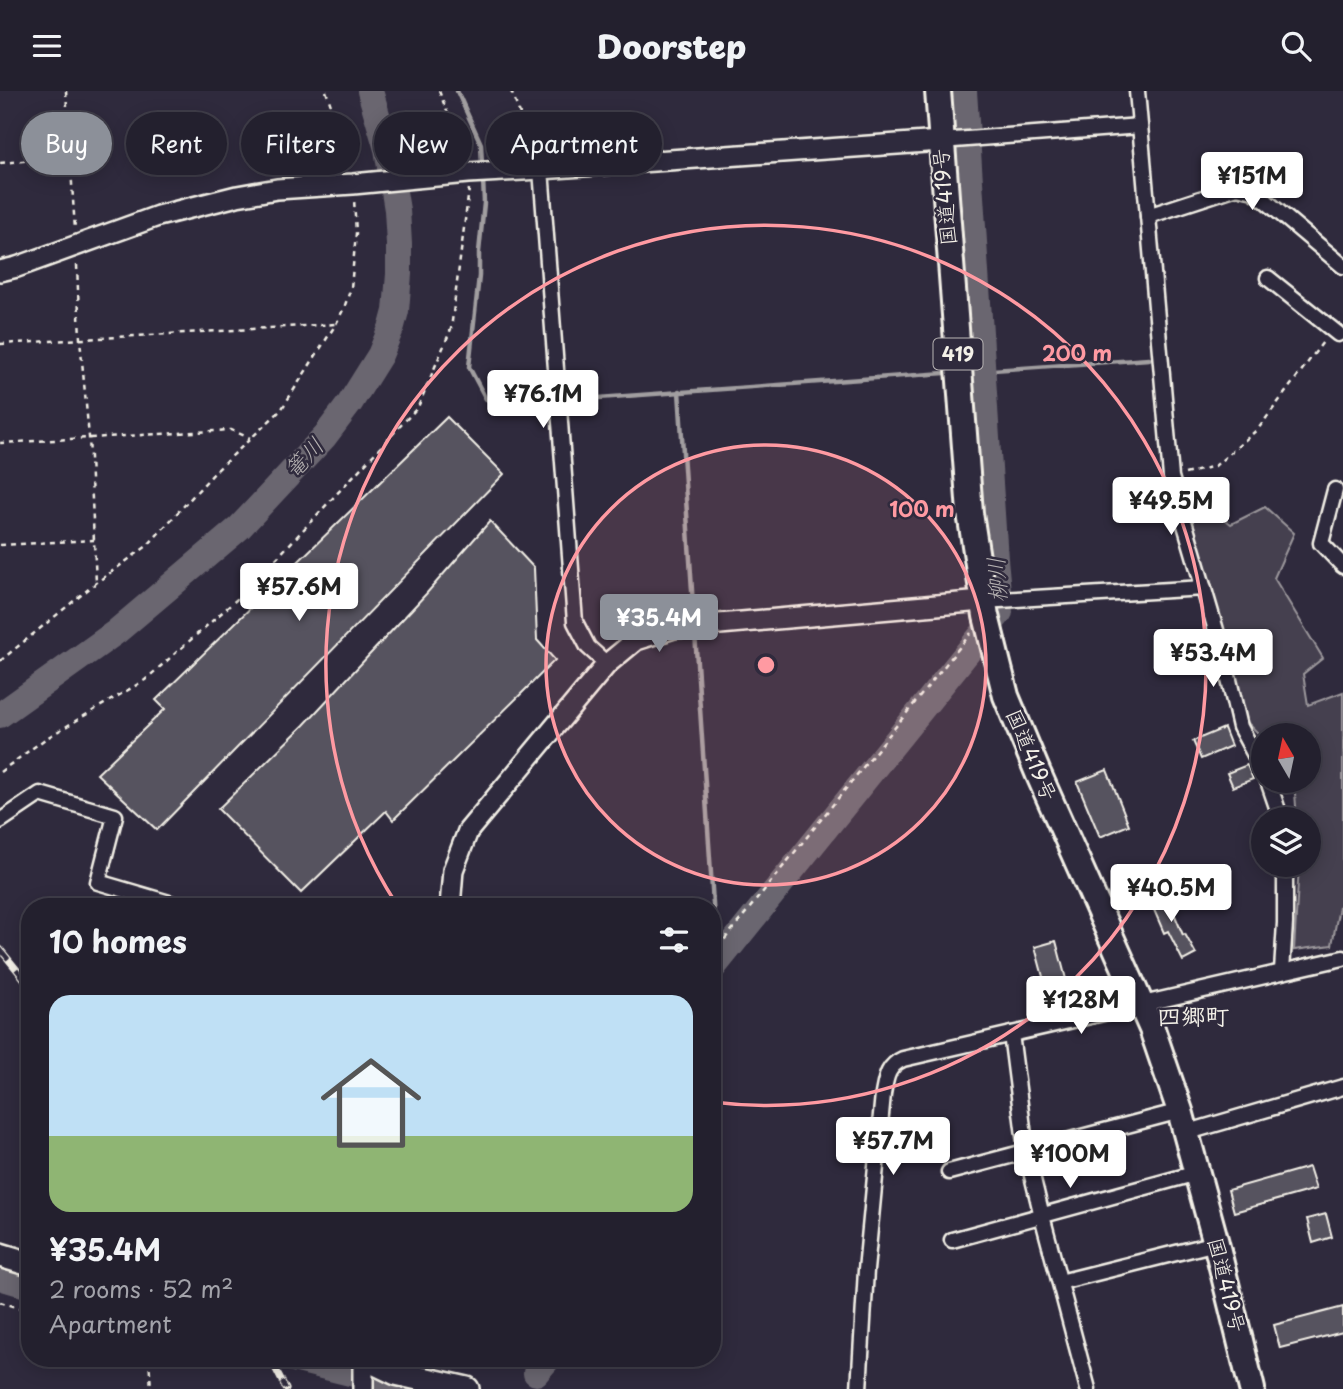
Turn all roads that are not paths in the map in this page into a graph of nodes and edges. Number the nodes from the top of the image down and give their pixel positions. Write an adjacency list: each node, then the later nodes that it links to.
1 (938, 91): 4 (highway, 国道419号 / 419)
2 (1137, 91): 3 (street)
3 (1140, 126): 4 (street); 8 (street)
4 (948, 140): 5 (street); 17 (highway, 国道419号 / 419)
5 (662, 160)
6 (486, 172): 10 (street)
7 (541, 175): 18 (street)
8 (1148, 216): 9 (street); 16 (street)
9 (1343, 266)
10 (0, 271)
11 (1268, 278): 12 (street)
12 (1340, 330): 13 (street)
13 (1324, 340)
14 (1335, 490): 15 (street)
15 (1343, 566)
16 (1204, 588): 17 (street); 19 (street)
17 (984, 608): 18 (street); 26 (highway, 国道419号 / 419)
18 (607, 664): 23 (street)
19 (1251, 748)
20 (0, 821): 22 (street)
21 (1284, 877): 25 (street)
22 (152, 898)
23 (451, 898)
24 (1343, 958): 25 (street)
25 (1282, 971): 26 (street)
26 (1142, 1004): 27 (street); 29 (highway, 国道419号 / 419)
27 (1011, 1034): 30 (street); 43 (street)
28 (1343, 1087): 29 (street)
29 (1182, 1122): 30 (street); 32 (highway, 国道419号 / 419)
30 (1026, 1151): 31 (street); 33 (street)
31 (949, 1172)
32 (1197, 1173): 33 (street); 35 (highway, 国道419号 / 419)
33 (1042, 1216): 34 (street); 38 (street)
34 (952, 1240)
35 (1216, 1243): 38 (street); 45 (highway, 国道419号 / 419)
36 (0, 1255): 37 (main road)
37 (21, 1261)
38 (1060, 1282): 44 (street)
39 (363, 1367): 41 (street)
40 (381, 1367): 42 (main road)
41 (363, 1389)
42 (467, 1389)
43 (859, 1389)
44 (1088, 1389)
45 (1252, 1389)

